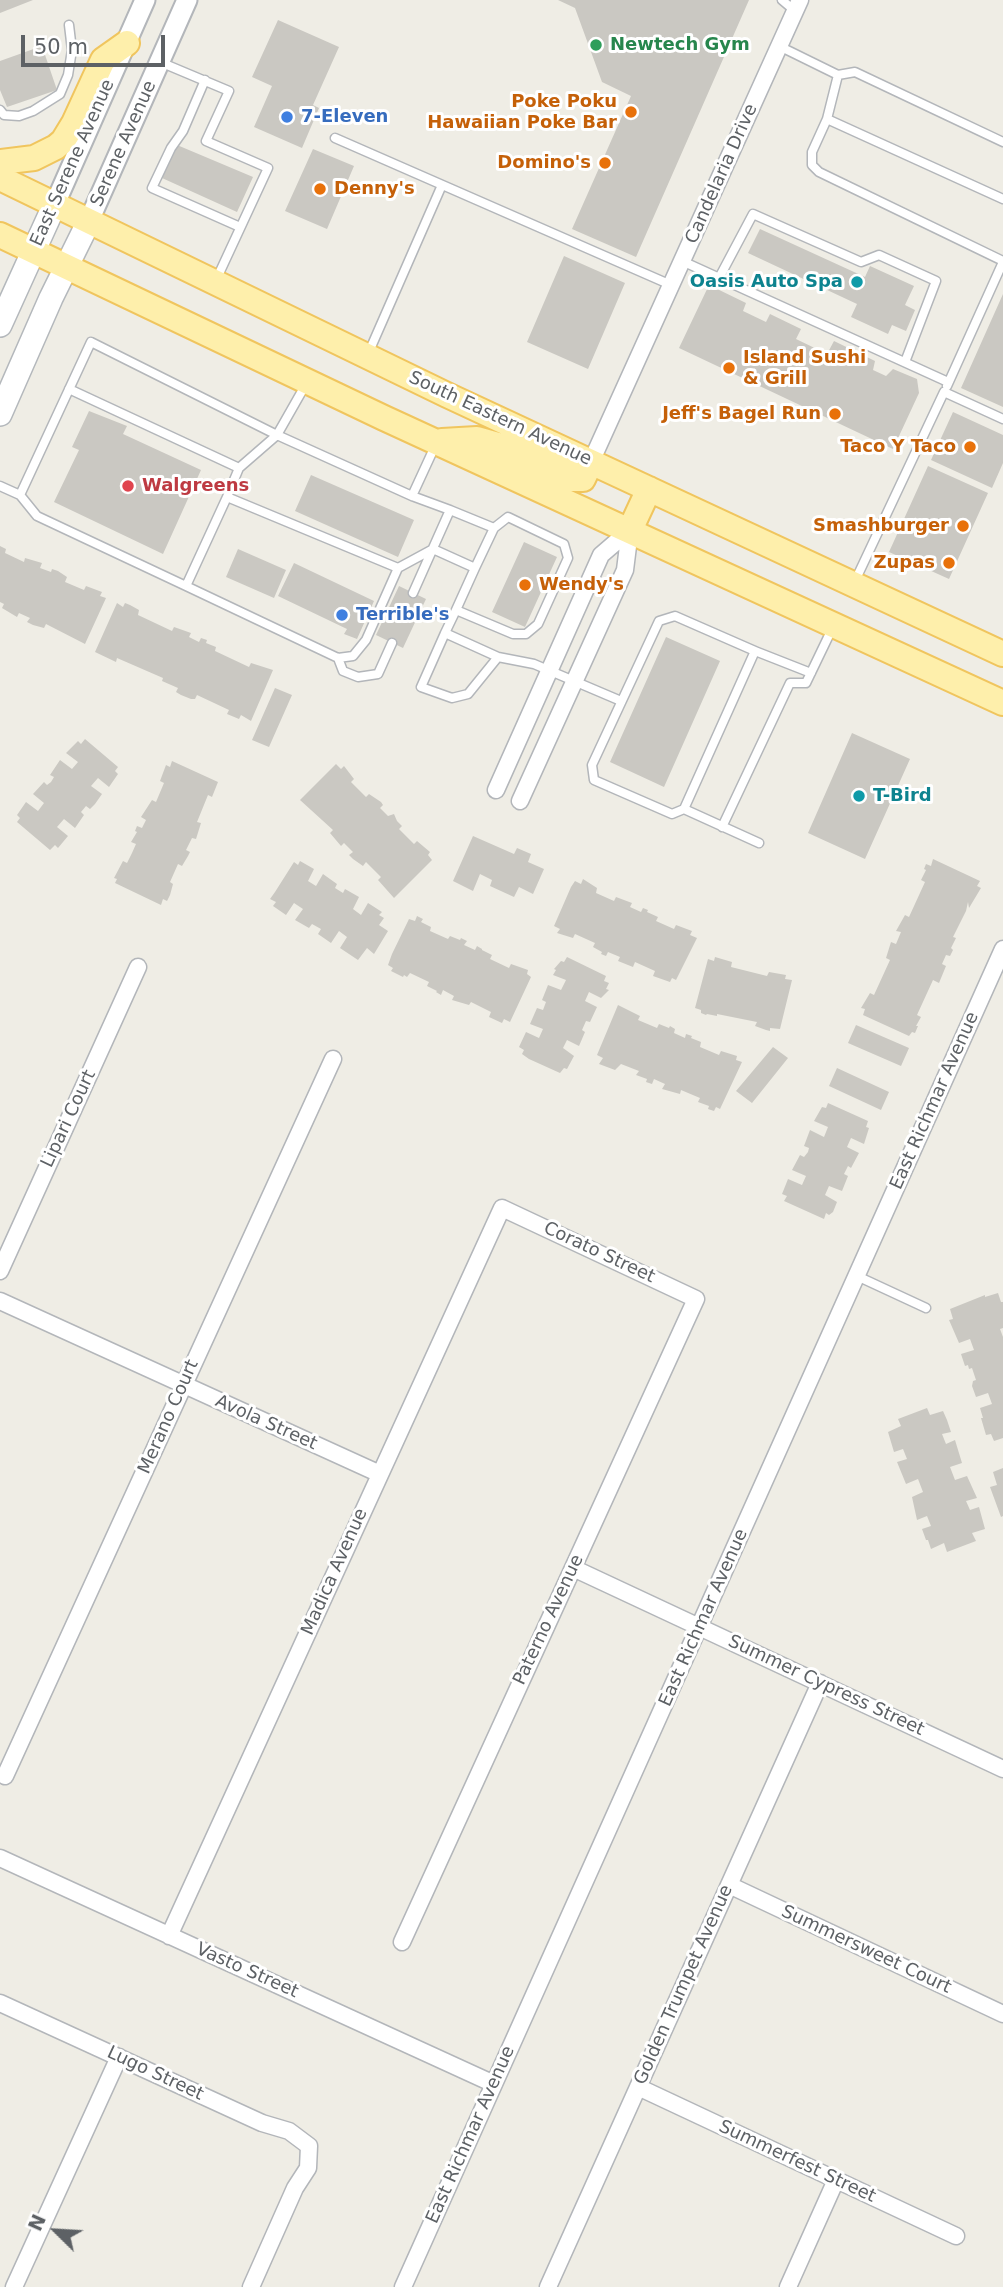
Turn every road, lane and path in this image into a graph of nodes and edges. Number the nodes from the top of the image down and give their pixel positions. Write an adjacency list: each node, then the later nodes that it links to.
1 (145, 0): 5 (street, East Serene Avenue)
2 (187, 0): 7 (street, Serene Avenue)
3 (793, 4): 6 (street, Candelaria Drive)
4 (69, 25): 10 (lane)
5 (127, 43): 14 (main road); 18 (street, East Serene Avenue)
6 (779, 46): 8 (lane); 24 (street, Candelaria Drive)
7 (160, 62): 9 (lane); 19 (street, Serene Avenue)
8 (838, 75): 11 (lane); 13 (lane)
9 (205, 80): 20 (lane); 20 (lane)
10 (0, 110)
11 (827, 119): 17 (lane); 25 (lane)
12 (335, 138): 16 (lane)
13 (1003, 142)
14 (0, 162)
15 (0, 178): 18 (main road, South Eastern Avenue)
16 (442, 185): 28 (lane); 30 (lane)
17 (1003, 199)
18 (54, 206): 19 (main road, South Eastern Avenue); 22 (main road, East Serene Avenue)
19 (89, 223): 23 (main road, Serene Avenue); 27 (main road, South Eastern Avenue)
20 (240, 228): 27 (lane)
21 (0, 235): 22 (main road)
22 (33, 252): 23 (main road); 29 (main road, East Serene Avenue)
23 (71, 258): 32 (main road); 36 (main road)
24 (682, 261): 26 (lane); 28 (street, Candelaria Drive)
25 (1003, 262): 33 (lane)
26 (719, 278): 31 (lane); 31 (lane)
27 (215, 284): 30 (main road, South Eastern Avenue)
28 (671, 285): 40 (street, Candelaria Drive)
29 (0, 325)
30 (366, 356): 40 (main road, South Eastern Avenue)
31 (905, 362): 33 (lane)
32 (307, 382): 38 (lane); 39 (main road)
33 (948, 382): 35 (lane)
34 (69, 389): 38 (lane); 41 (lane); 44 (lane)
35 (944, 392): 37 (lane); 53 (lane)
36 (0, 414)
37 (1003, 419)
38 (277, 435): 41 (lane); 45 (lane)
39 (437, 442): 40 (main road); 45 (lane); 49 (main road)
40 (591, 462): 43 (main road, South Eastern Avenue)
41 (239, 468): 46 (lane)
42 (0, 486): 44 (lane)
43 (649, 489): 49 (main road); 53 (main road, South Eastern Avenue)
44 (20, 495): 54 (lane)
45 (412, 496): 47 (lane)
46 (227, 498): 51 (lane); 54 (lane)
47 (450, 510): 48 (lane); 50 (lane)
48 (494, 528): 52 (lane); 56 (lane)
49 (630, 530): 57 (main road); 64 (street); 66 (street)
50 (433, 549): 51 (lane); 52 (lane); 55 (lane)
51 (398, 568): 63 (lane)
52 (475, 568): 56 (lane)
53 (853, 584): 61 (main road, South Eastern Avenue)
54 (186, 586): 63 (lane)
55 (413, 593)
56 (456, 610): 58 (lane)
57 (834, 624): 65 (lane); 68 (main road)
58 (445, 633): 62 (lane); 62 (lane)
59 (392, 643): 63 (lane)
60 (755, 651): 65 (lane); 67 (lane); 71 (lane)
61 (1003, 654)
62 (498, 657): 64 (lane)
63 (338, 658)
64 (549, 670): 66 (lane); 69 (street)
65 (811, 673): 72 (lane)
66 (576, 682): 67 (lane); 70 (street)
67 (621, 701): 71 (lane)
68 (1003, 703)
69 (496, 790)
70 (520, 801)
71 (684, 809): 72 (lane)
72 (722, 827): 73 (lane)
73 (759, 843)
74 (1003, 948): 79 (street, East Richmar Avenue)
75 (138, 967): 78 (street, Lipari Court)
76 (333, 1059): 83 (street, Merano Court)
77 (502, 1208): 80 (street, Corato Street); 84 (street, Madica Avenue)
78 (0, 1271)
79 (857, 1276): 82 (lane); 86 (street, East Richmar Avenue)
80 (696, 1299): 85 (street, Paterno Avenue)
81 (0, 1301): 83 (street, Avola Street)
82 (926, 1308)
83 (184, 1385): 84 (street, Avola Street); 89 (street, Merano Court)
84 (380, 1474): 92 (street, Madica Avenue)
85 (573, 1568): 86 (street, Summer Cypress Street); 93 (street, Paterno Avenue)
86 (700, 1627): 87 (street, Summer Cypress Street); 97 (street, East Richmar Avenue)
87 (820, 1683): 88 (street, Summer Cypress Street); 91 (street, Golden Trumpet Avenue)
88 (1003, 1769)
89 (5, 1776)
90 (0, 1858): 92 (street, Vasto Street)
91 (729, 1885): 95 (street, Summersweet Court); 98 (street, Golden Trumpet Avenue)
92 (169, 1936): 97 (street, Vasto Street)
93 (402, 1942)
94 (0, 2003): 96 (street, Lugo Street)
95 (1003, 2014)
96 (119, 2057): 101 (street); 102 (street, Lugo Street)
97 (494, 2084): 103 (street, East Richmar Avenue)
98 (638, 2087): 99 (street, Summerfest Street); 104 (street, Golden Trumpet Avenue)
99 (836, 2180): 100 (street, Summerfest Street); 105 (street)
100 (956, 2236)
101 (14, 2287)
102 (251, 2287)
103 (403, 2287)
104 (548, 2287)
105 (788, 2287)

